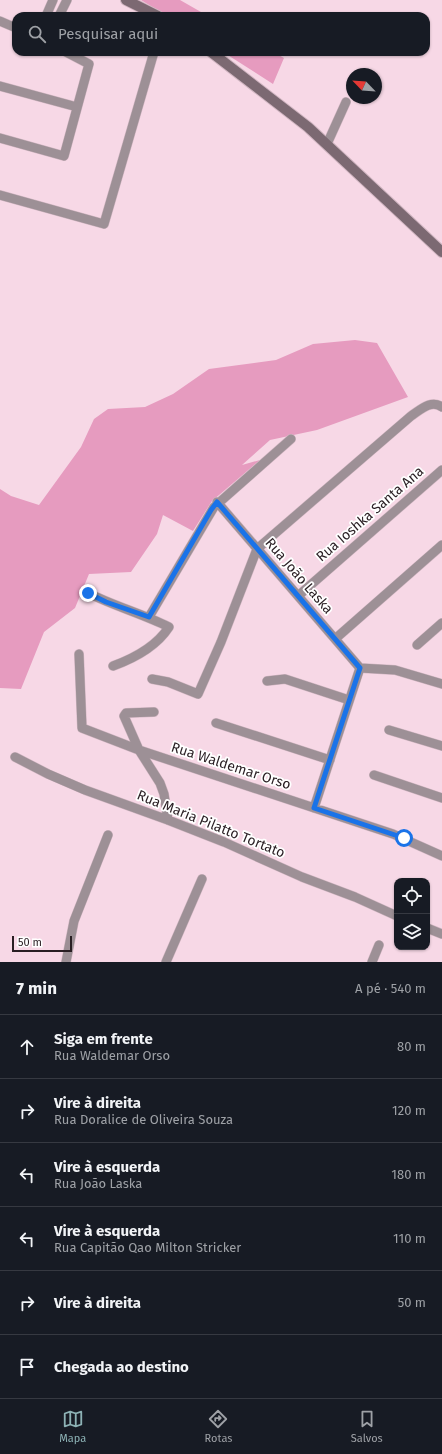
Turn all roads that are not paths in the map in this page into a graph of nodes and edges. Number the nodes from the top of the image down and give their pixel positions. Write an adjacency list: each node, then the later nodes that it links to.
1 (53, 0): 4 (street)
2 (67, 0): 5 (street)
3 (126, 0): 6 (main road)
4 (48, 12)
5 (61, 12)
6 (150, 12)
7 (0, 21): 8 (street)
8 (12, 26)
9 (74, 56): 14 (street)
10 (153, 56): 17 (street)
11 (216, 56): 16 (main road)
12 (0, 86): 14 (street)
13 (346, 102): 16 (street)
14 (77, 107): 15 (street)
15 (0, 138)
16 (327, 144): 18 (main road)
17 (0, 195)
18 (442, 252)
19 (438, 405): 24 (street)
20 (290, 439): 22 (street)
21 (442, 470): 26 (street, Rua Ioshka Santa Ana)
22 (217, 502): 24 (street, Rua João Laska); 27 (street)
23 (442, 545): 29 (street)
24 (257, 549): 26 (street, Rua João Laska); 34 (street)
25 (88, 593): 27 (street)
26 (298, 596): 29 (street, Rua João Laska)
27 (149, 617): 32 (street)
28 (442, 623): 30 (street)
29 (335, 639): 33 (street, Rua João Laska)
30 (417, 645)
31 (79, 654): 42 (street, Rua Waldemar Orso)
32 (113, 666)
33 (360, 668): 36 (street); 37 (street)
34 (152, 679)
35 (267, 681): 37 (street)
36 (442, 684)
37 (349, 700): 44 (street)
38 (154, 712): 42 (street)
39 (216, 723): 44 (street)
40 (389, 730): 41 (street)
41 (442, 746)
42 (140, 750): 47 (street, Rua Waldemar Orso); 48 (street)
43 (15, 757): 48 (street, Rua Maria Pilatto Tortato)
44 (330, 760): 47 (street)
45 (374, 776): 46 (street)
46 (442, 798)
47 (314, 808): 50 (street, Rua Waldemar Orso)
48 (168, 820): 52 (street, Rua Maria Pilatto Tortato)
49 (108, 835): 56 (street)
50 (442, 856)
51 (202, 880): 57 (street)
52 (394, 915)
53 (430, 929): 54 (street)
54 (442, 934)
55 (379, 945): 58 (street)
56 (66, 962)
57 (166, 962)
58 (372, 962)

